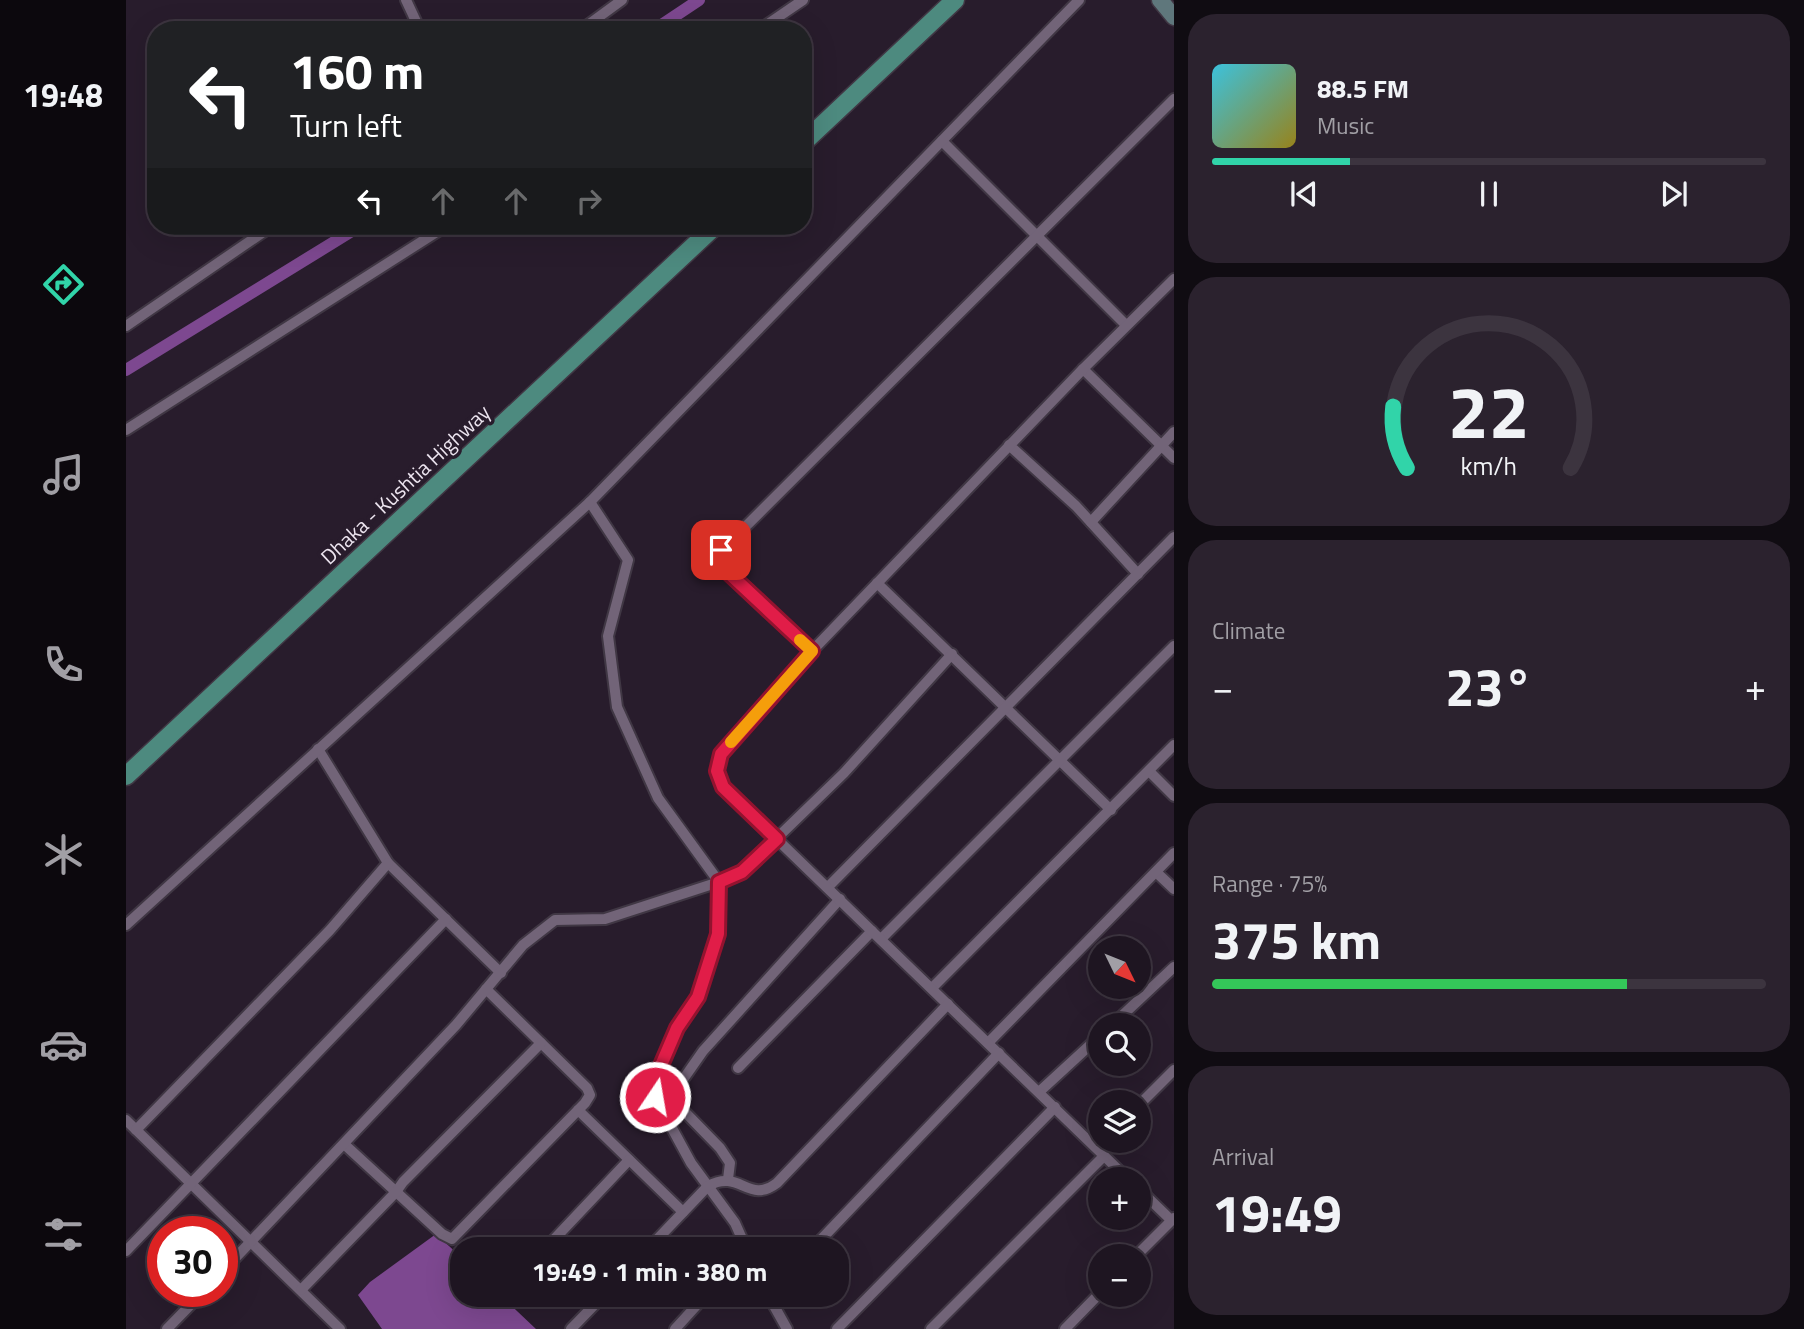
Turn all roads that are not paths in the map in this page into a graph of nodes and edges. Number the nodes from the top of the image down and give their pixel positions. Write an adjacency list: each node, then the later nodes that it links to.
1 (406, 0): 8 (street)
2 (622, 0): 9 (street)
3 (803, 0): 10 (street)
4 (955, 0): 12 (main road)
5 (1079, 0): 13 (street)
6 (1160, 0): 7 (main road)
7 (1174, 17)
8 (416, 21)
9 (593, 21)
10 (772, 21)
11 (1174, 99): 17 (street)
12 (812, 135)
13 (942, 141): 17 (street); 27 (street)
14 (259, 235): 20 (street)
15 (432, 235): 22 (street)
16 (705, 235): 40 (main road, Dhaka - Kushtia Highway)
17 (1036, 236): 19 (street); 33 (street)
18 (1174, 279): 19 (street)
19 (1126, 325): 21 (street)
20 (126, 326)
21 (1083, 369): 24 (street); 25 (street)
22 (126, 430)
23 (1174, 432): 25 (street)
24 (1009, 445): 28 (street); 31 (street)
25 (1162, 445): 26 (street); 28 (street)
26 (1174, 458)
27 (590, 502): 37 (street); 47 (street)
28 (1091, 522): 30 (street)
29 (1174, 537): 30 (street)
30 (1138, 574): 35 (street)
31 (877, 583): 33 (street); 34 (street)
32 (1174, 646): 38 (street)
33 (812, 651): 43 (street)
34 (952, 654): 35 (street); 43 (street)
35 (1006, 707): 38 (street); 48 (street)
36 (1174, 745): 39 (street)
37 (318, 749): 45 (street); 52 (street)
38 (1060, 760): 42 (street); 54 (street)
39 (1149, 771): 41 (street); 42 (street)
40 (126, 776)
41 (1174, 796)
42 (1111, 810): 57 (street)
43 (777, 839): 47 (street); 48 (street)
44 (1174, 853): 46 (street)
45 (388, 863): 51 (street); 72 (street)
46 (1156, 872): 49 (street); 62 (street)
47 (719, 882): 56 (street); 81 (street)
48 (828, 887): 50 (street)
49 (1174, 889)
50 (840, 899): 53 (street); 79 (street)
51 (446, 919): 56 (street); 80 (street)
52 (126, 925)
53 (872, 930): 54 (street); 65 (street)
54 (881, 939): 57 (street)
55 (1174, 967): 60 (street)
56 (501, 973): 58 (street)
57 (932, 988): 59 (street)
58 (486, 989): 61 (street); 74 (street)
59 (948, 1004): 62 (street); 79 (street)
60 (1125, 1013)
61 (541, 1043): 70 (street); 82 (street)
62 (988, 1043): 64 (street)
63 (1088, 1047): 67 (street)
64 (999, 1053): 67 (street); 89 (street)
65 (738, 1068)
66 (1174, 1070): 68 (street)
67 (1039, 1092): 69 (street)
68 (1151, 1093)
69 (1055, 1107): 73 (street); 105 (street)
70 (578, 1110): 77 (street); 82 (street)
71 (126, 1120): 72 (street)
72 (136, 1130): 80 (street)
73 (1088, 1136)
74 (344, 1144): 82 (street); 90 (street)
75 (1098, 1153): 106 (street)
76 (1106, 1153): 78 (street)
77 (629, 1160): 84 (street); 86 (street)
78 (1118, 1167)
79 (728, 1179): 81 (street)
80 (191, 1182): 90 (street); 92 (street)
81 (708, 1186): 84 (street); 88 (street)
82 (396, 1192): 94 (street)
83 (1151, 1200): 85 (street)
84 (683, 1212): 87 (street)
85 (1173, 1219): 91 (street)
86 (556, 1237)
87 (660, 1237)
88 (741, 1237)
89 (823, 1237)
90 (252, 1241): 93 (street); 94 (street)
91 (1148, 1244)
92 (126, 1251)
93 (238, 1255)
94 (301, 1290): 101 (street)
95 (1088, 1305): 107 (street)
96 (188, 1307): 100 (street)
97 (592, 1307): 102 (street)
98 (695, 1307): 103 (street)
99 (775, 1307): 104 (street)
100 (167, 1329)
101 (340, 1329)
102 (571, 1329)
103 (675, 1329)
104 (787, 1329)
105 (837, 1329)
106 (931, 1329)
107 (1065, 1329)

